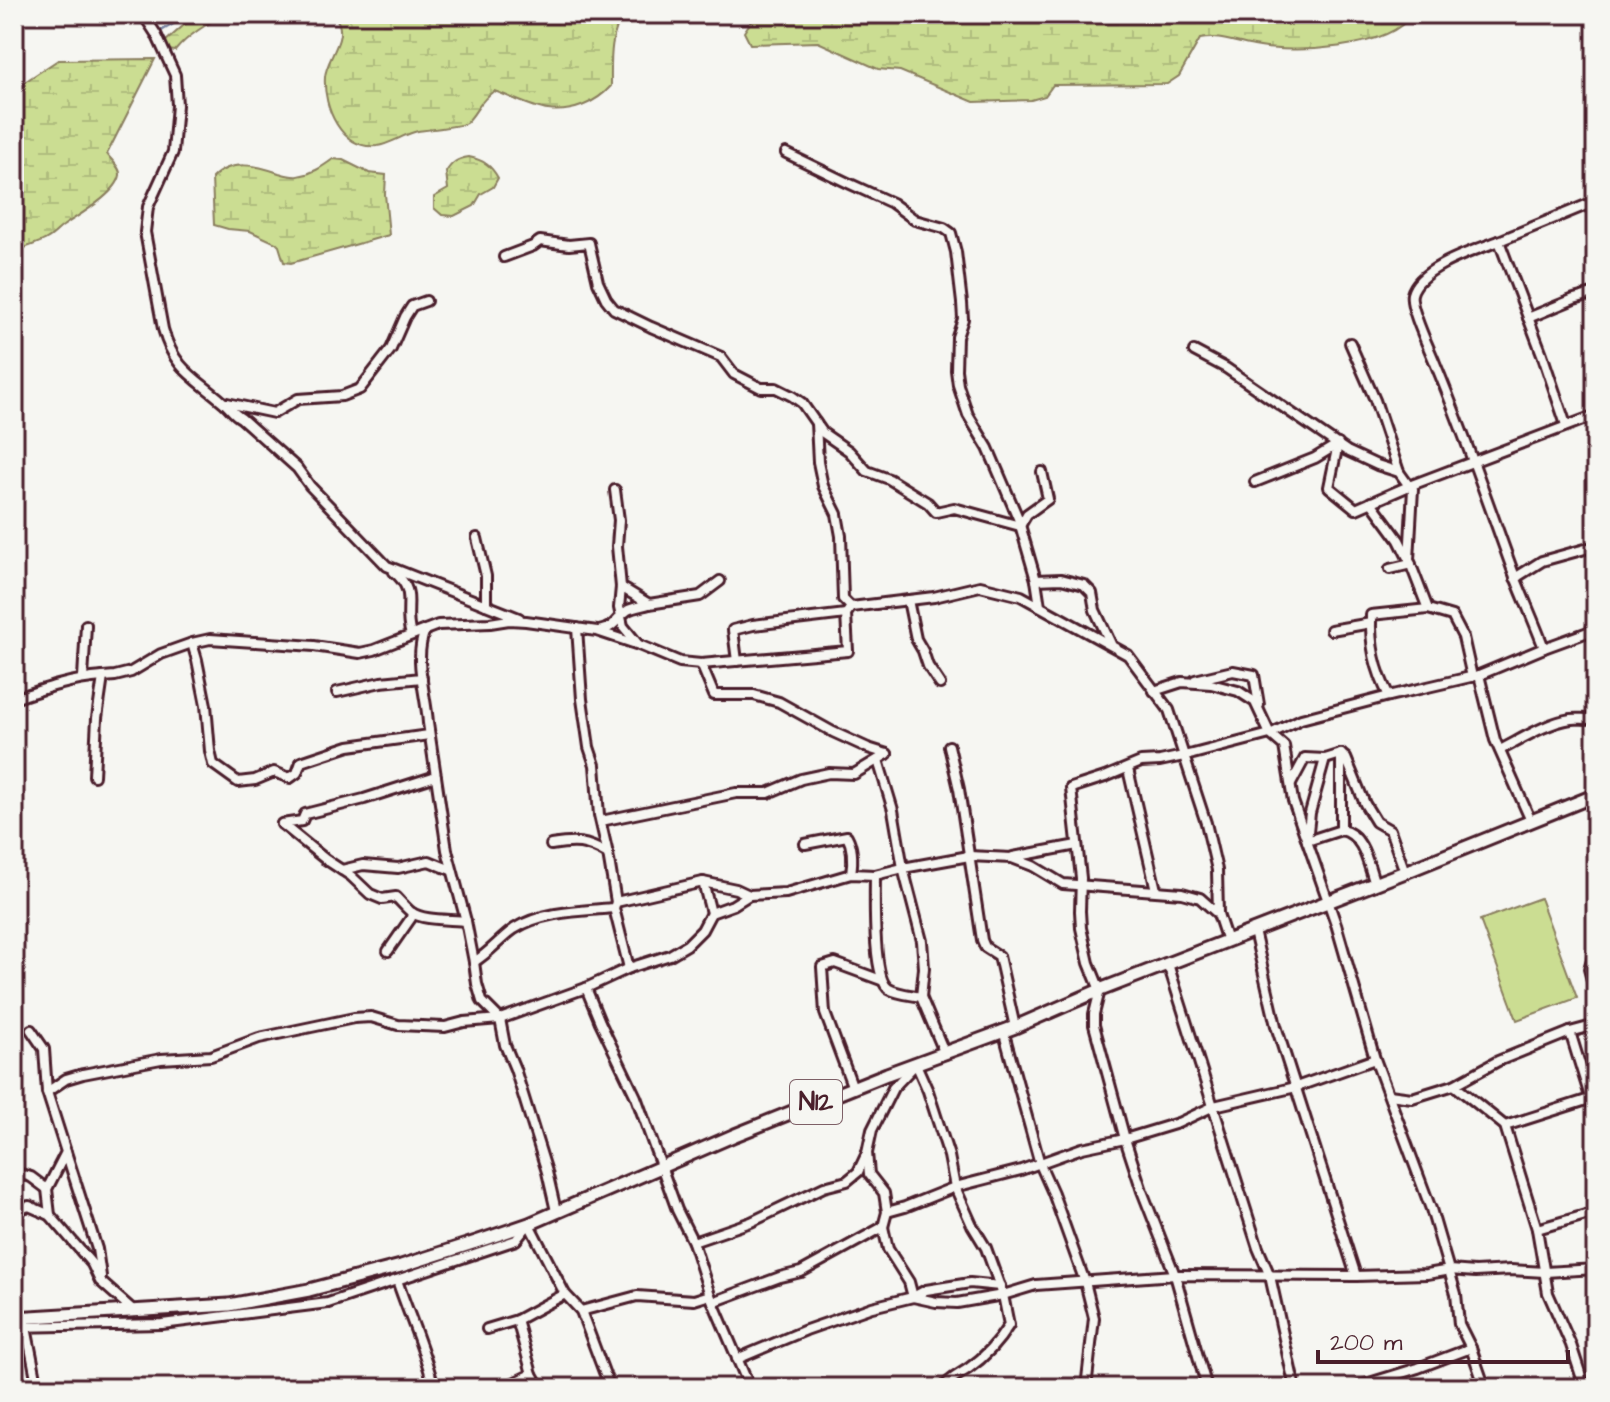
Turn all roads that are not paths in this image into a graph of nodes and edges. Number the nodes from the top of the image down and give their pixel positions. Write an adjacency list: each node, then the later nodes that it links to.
1 (143, 14): 11 (street)
2 (786, 153): 23 (street)
3 (1596, 201): 4 (street)
4 (1499, 241): 8 (street); 16 (street)
5 (504, 257): 13 (street)
6 (1596, 293): 8 (street)
7 (426, 301): 11 (street)
8 (1528, 318): 14 (street)
9 (1350, 343): 18 (street)
10 (1194, 351): 15 (street)
11 (226, 403): 27 (street)
12 (1596, 415): 14 (street)
13 (816, 422): 23 (street); 38 (street)
14 (1566, 425): 16 (street)
15 (1338, 444): 18 (street); 19 (street); 22 (street)
16 (1473, 462): 20 (street); 29 (street)
17 (1042, 472): 23 (street)
18 (1399, 472): 20 (street)
19 (1255, 482)
20 (1409, 486): 22 (street); 26 (street)
21 (615, 490): 32 (street)
22 (1371, 502): 26 (street)
23 (1020, 526): 30 (street)
24 (477, 538): 35 (street)
25 (1596, 546): 29 (street)
26 (1410, 562): 28 (street); 37 (street)
27 (387, 566): 35 (street); 48 (street)
28 (1390, 569)
29 (1515, 578): 52 (street)
30 (1036, 580): 36 (street); 51 (street)
31 (720, 581): 34 (street)
32 (621, 587): 34 (street); 39 (street)
33 (908, 600): 36 (street); 38 (street); 60 (street)
34 (649, 604): 39 (street)
35 (486, 605): 40 (street)
36 (1040, 606): 51 (street)
37 (1428, 609): 41 (street); 55 (street)
38 (848, 610): 53 (street); 53 (street)
39 (621, 619): 47 (street); 50 (street)
40 (526, 621): 43 (street); 45 (street)
41 (1371, 623): 46 (street); 63 (street)
42 (86, 625): 57 (street)
43 (577, 628): 47 (street); 80 (street)
44 (1596, 629): 52 (street)
45 (425, 630): 48 (street); 58 (street)
46 (1331, 630)
47 (597, 631): 50 (street)
48 (411, 635): 49 (street)
49 (192, 643): 56 (street); 68 (street)
50 (639, 645): 54 (street)
51 (1112, 647): 61 (street)
52 (1544, 648): 55 (street)
53 (737, 661): 54 (street)
54 (701, 664): 74 (street)
55 (1476, 676): 63 (street); 70 (street)
56 (103, 677): 57 (street); 76 (street)
57 (83, 678): 64 (street)
58 (422, 678): 62 (street); 68 (street)
59 (1182, 682): 61 (street); 65 (street); 65 (street)
60 (940, 684)
61 (1154, 691): 72 (street)
62 (337, 692)
63 (1389, 696): 67 (street)
64 (14, 699)
65 (1260, 714): 67 (street)
66 (1595, 719): 70 (street)
67 (1270, 734): 72 (street); 78 (street)
68 (429, 735): 77 (street)
69 (949, 746): 88 (street)
70 (1500, 750): 81 (street)
71 (1341, 754): 73 (street); 82 (street); 93 (street)
72 (1183, 756): 75 (street); 105 (street)
73 (1325, 759): 78 (street); 83 (street)
74 (878, 760): 80 (street); 90 (street)
75 (1128, 769): 86 (street); 99 (street)
76 (94, 776)
77 (436, 776): 91 (street); 92 (street)
78 (1291, 784): 83 (street)
79 (1596, 795): 81 (main road, N12)
80 (601, 821): 87 (street)
81 (1531, 821): 93 (main road, N12)
82 (1341, 830): 83 (street); 97 (street)
83 (1307, 841): 101 (street)
84 (805, 844): 94 (street)
85 (551, 845): 87 (street)
86 (1077, 845): 89 (street); 98 (street)
87 (608, 854): 102 (street)
88 (969, 856): 89 (street); 90 (street); 121 (street)
89 (1012, 858): 98 (street)
90 (903, 868): 95 (street); 118 (street)
91 (342, 870): 92 (street); 103 (street)
92 (451, 870): 106 (street)
93 (1405, 872): 97 (main road, N12)
94 (851, 874): 95 (street); 100 (street)
95 (875, 875): 114 (street)
96 (703, 882): 100 (street); 102 (street); 104 (street)
97 (1375, 884): 101 (main road, N12)
98 (1082, 886): 99 (street); 116 (street)
99 (1156, 890): 105 (street)
100 (749, 895): 104 (street)
101 (1327, 901): 107 (main road, N12); 125 (street)
102 (615, 905): 111 (street); 113 (street)
103 (412, 913): 106 (street); 109 (street)
104 (711, 913): 113 (street)
105 (1218, 914): 108 (street)
106 (466, 921): 111 (street)
107 (1254, 931): 108 (main road, N12); 128 (street)
108 (1227, 941): 112 (main road, N12)
109 (388, 951)
110 (1596, 955): 117 (street)
111 (474, 962): 119 (street)
112 (1168, 964): 116 (main road, N12); 133 (street)
113 (629, 968): 115 (street)
114 (881, 980): 118 (street); 129 (street)
115 (586, 988): 119 (street); 140 (street)
116 (1100, 990): 121 (main road, N12); 136 (street)
117 (1596, 995)
118 (921, 997): 124 (street)
119 (500, 1019): 130 (street); 144 (street)
120 (1596, 1025): 123 (street)
121 (1009, 1028): 124 (main road, N12); 139 (street)
122 (31, 1030): 130 (street)
123 (1570, 1032): 127 (street); 132 (street)
124 (945, 1054): 126 (main road, N12)
125 (1375, 1059): 128 (street); 131 (street)
126 (916, 1064): 129 (main road, N12); 138 (street); 142 (street)
127 (1454, 1085): 131 (street); 135 (street)
128 (1296, 1087): 133 (street); 158 (street)
129 (853, 1088): 140 (main road, N12)
130 (47, 1092): 137 (street)
131 (1389, 1095): 154 (street)
132 (1594, 1097): 134 (street); 135 (street)
133 (1214, 1106): 136 (street); 157 (street)
134 (1596, 1116)
135 (1505, 1126): 151 (street)
136 (1125, 1139): 139 (street); 156 (street)
137 (66, 1152): 143 (street); 160 (street)
138 (867, 1153): 145 (street); 152 (street)
139 (1040, 1164): 142 (street); 161 (street)
140 (662, 1166): 144 (main road, N12); 152 (street)
141 (14, 1172): 143 (street)
142 (955, 1187): 145 (street); 162 (street)
143 (47, 1189): 147 (street)
144 (556, 1211): 149 (main road, N12)
145 (887, 1212): 150 (street)
146 (1596, 1212): 151 (street)
147 (50, 1215): 148 (street); 160 (street)
148 (14, 1224)
149 (529, 1224): 159 (street); 163 (street); 167 (main road, N12)
150 (883, 1227): 164 (street); 165 (street)
151 (1537, 1229): 155 (street)
152 (693, 1242): 165 (street)
153 (1596, 1269): 155 (street)
154 (1450, 1270): 155 (street); 158 (street); 172 (street)
155 (1545, 1272): 187 (street)
156 (1175, 1275): 157 (street); 161 (street); 183 (street)
157 (1270, 1276): 158 (street); 184 (street)
158 (1356, 1276)
159 (397, 1280): 169 (street); 176 (street)
160 (100, 1281): 167 (street)
161 (1085, 1282): 162 (street); 182 (street)
162 (1002, 1291): 164 (street); 164 (street); 181 (street)
163 (565, 1294): 166 (street); 168 (street)
164 (913, 1297): 173 (street)
165 (711, 1298): 166 (street); 173 (street)
166 (581, 1311): 179 (street)
167 (135, 1312): 169 (main road, N12)
168 (517, 1320): 171 (street); 174 (street)
169 (21, 1321): 170 (street); 175 (street)
170 (14, 1327)
171 (487, 1329)
172 (1471, 1348): 185 (street); 186 (street)
173 (737, 1359): 180 (street)
174 (532, 1374): 177 (street); 178 (street)
175 (38, 1388)
176 (434, 1388)
177 (503, 1388)
178 (540, 1388)
179 (610, 1388)
180 (748, 1388)
181 (943, 1388)
182 (1086, 1388)
183 (1207, 1388)
184 (1295, 1388)
185 (1353, 1388)
186 (1485, 1388)
187 (1585, 1388)

